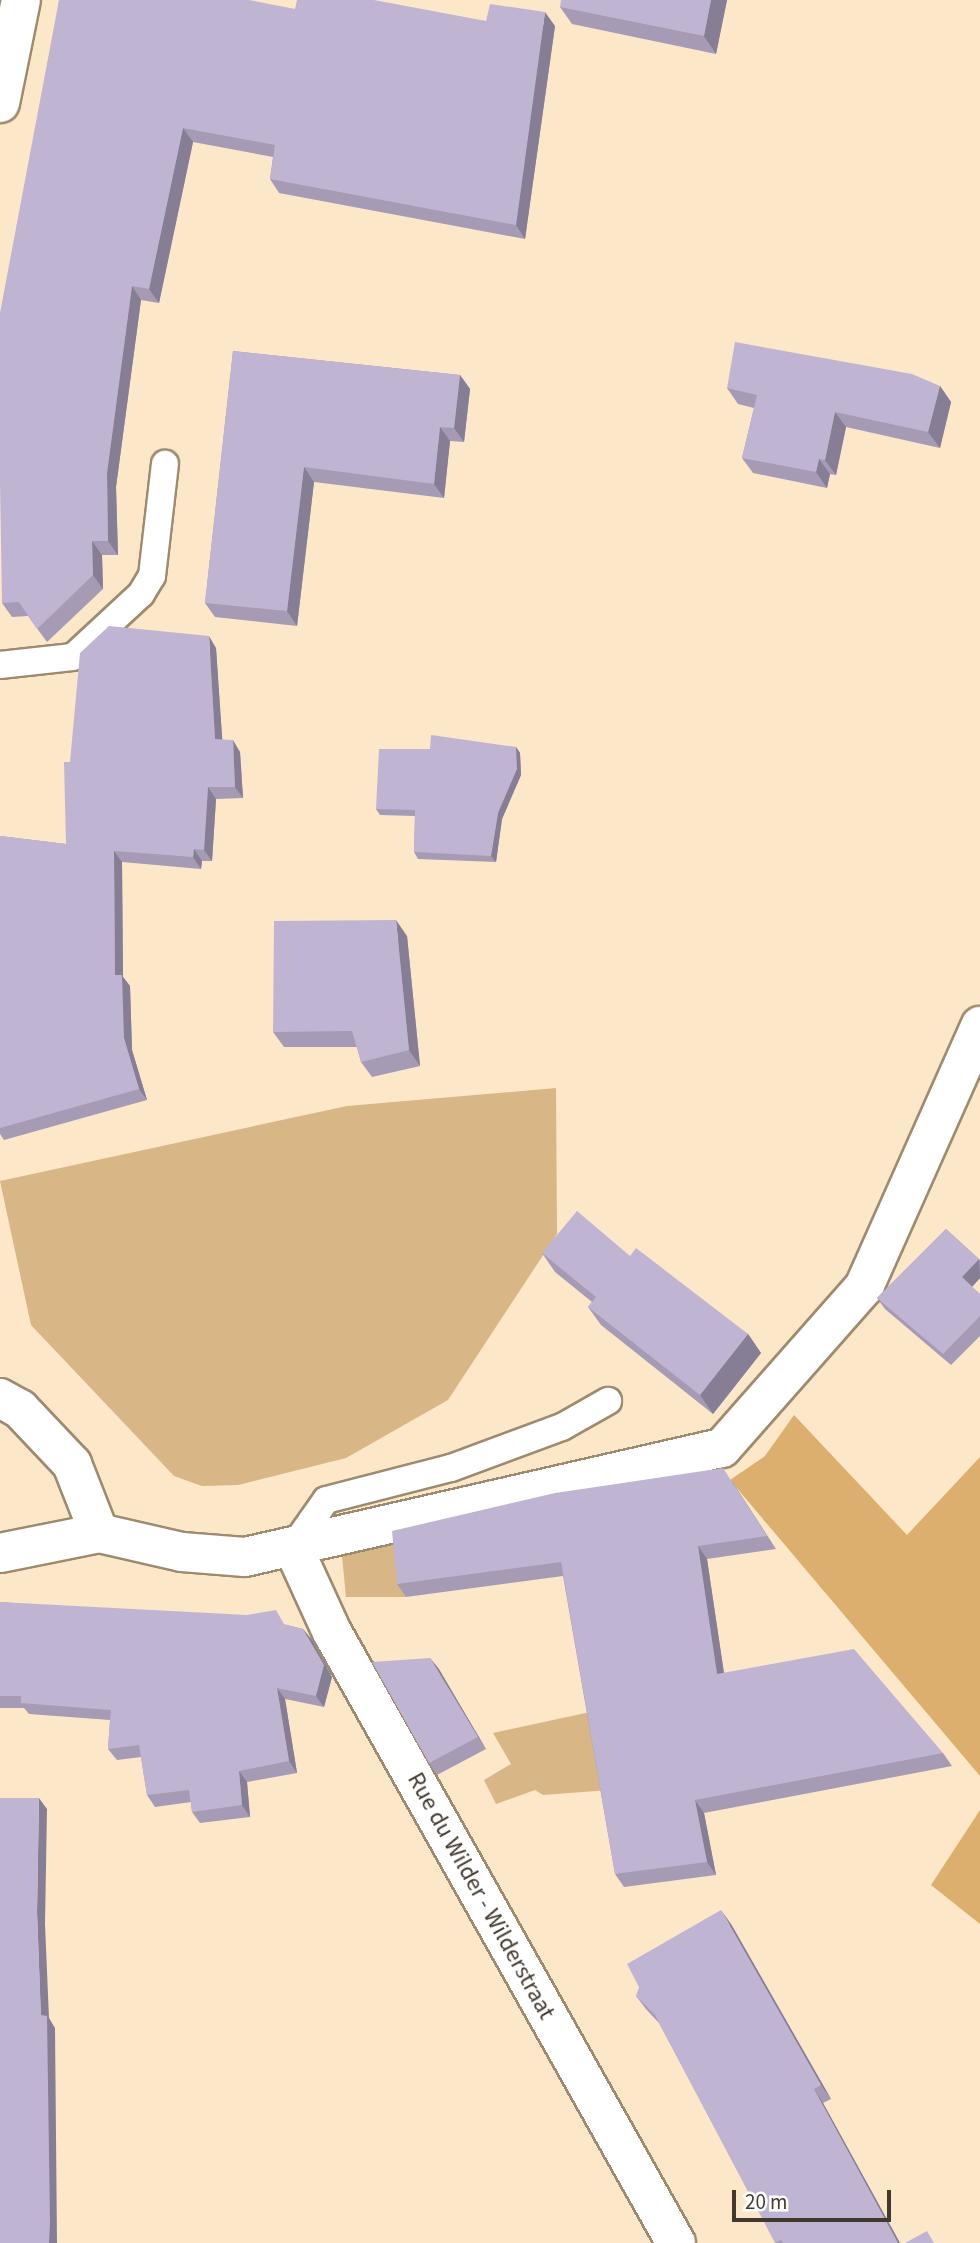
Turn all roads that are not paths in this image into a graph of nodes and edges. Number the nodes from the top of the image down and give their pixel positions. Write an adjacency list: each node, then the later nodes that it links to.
1 (13, 11): 2 (street)
2 (0, 103)
3 (165, 464): 4 (lane)
4 (0, 666)
5 (980, 1026): 9 (street)
6 (0, 1398): 8 (street)
7 (608, 1401): 9 (lane)
8 (99, 1533): 9 (street); 10 (street)
9 (293, 1547): 11 (street, Rue du Wilder - Wilderstraat)
10 (0, 1553)
11 (676, 2243)

